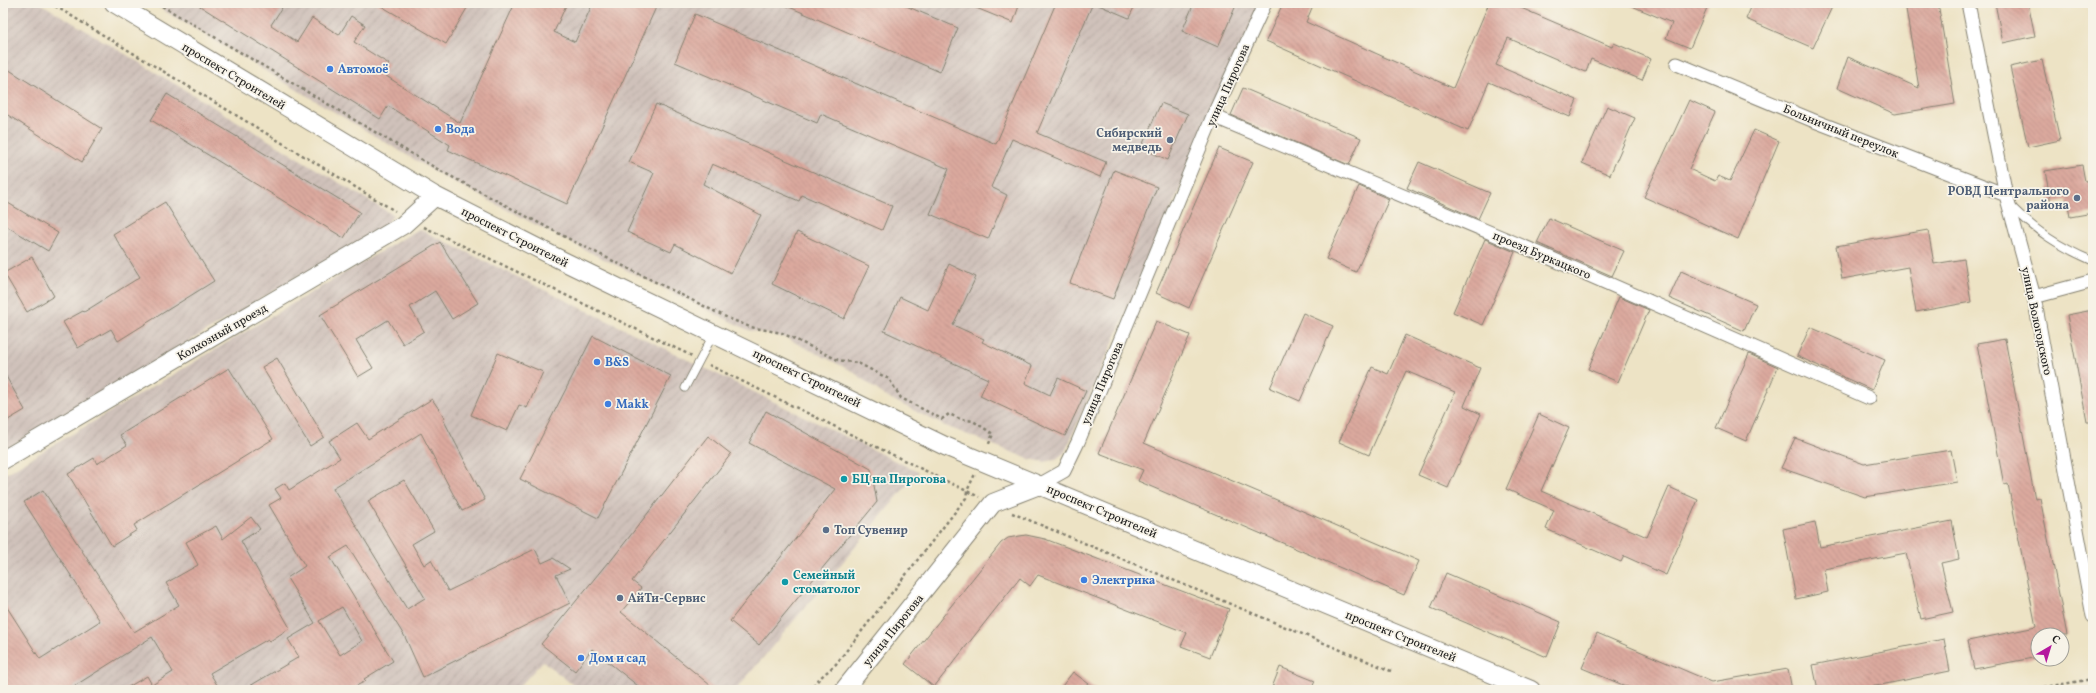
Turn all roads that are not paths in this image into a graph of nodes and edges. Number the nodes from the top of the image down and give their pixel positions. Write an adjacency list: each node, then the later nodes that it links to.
1 (114, 3): 6 (street, проспект Строителей)
2 (1265, 3): 5 (street, улица Пирогова)
3 (1968, 3): 7 (street, улица Вологодского)
4 (1677, 64): 7 (street, Больничный переулок)
5 (1214, 116): 13 (street, проезд Буркацкого); 15 (street, улица Пирогова)
6 (435, 196): 11 (street, проспект Строителей); 14 (street, Колхозный проезд)
7 (2007, 199): 8 (lane); 10 (street, улица Вологодского)
8 (2093, 261)
9 (2093, 281): 10 (street)
10 (2034, 297): 16 (street, улица Вологодского)
11 (714, 333): 12 (lane); 15 (street, проспект Строителей)
12 (685, 388)
13 (1869, 398)
14 (3, 460)
15 (1040, 485): 17 (street, улица Пирогова); 18 (street, проспект Строителей)
16 (2093, 616)
17 (844, 690)
18 (1531, 690)

